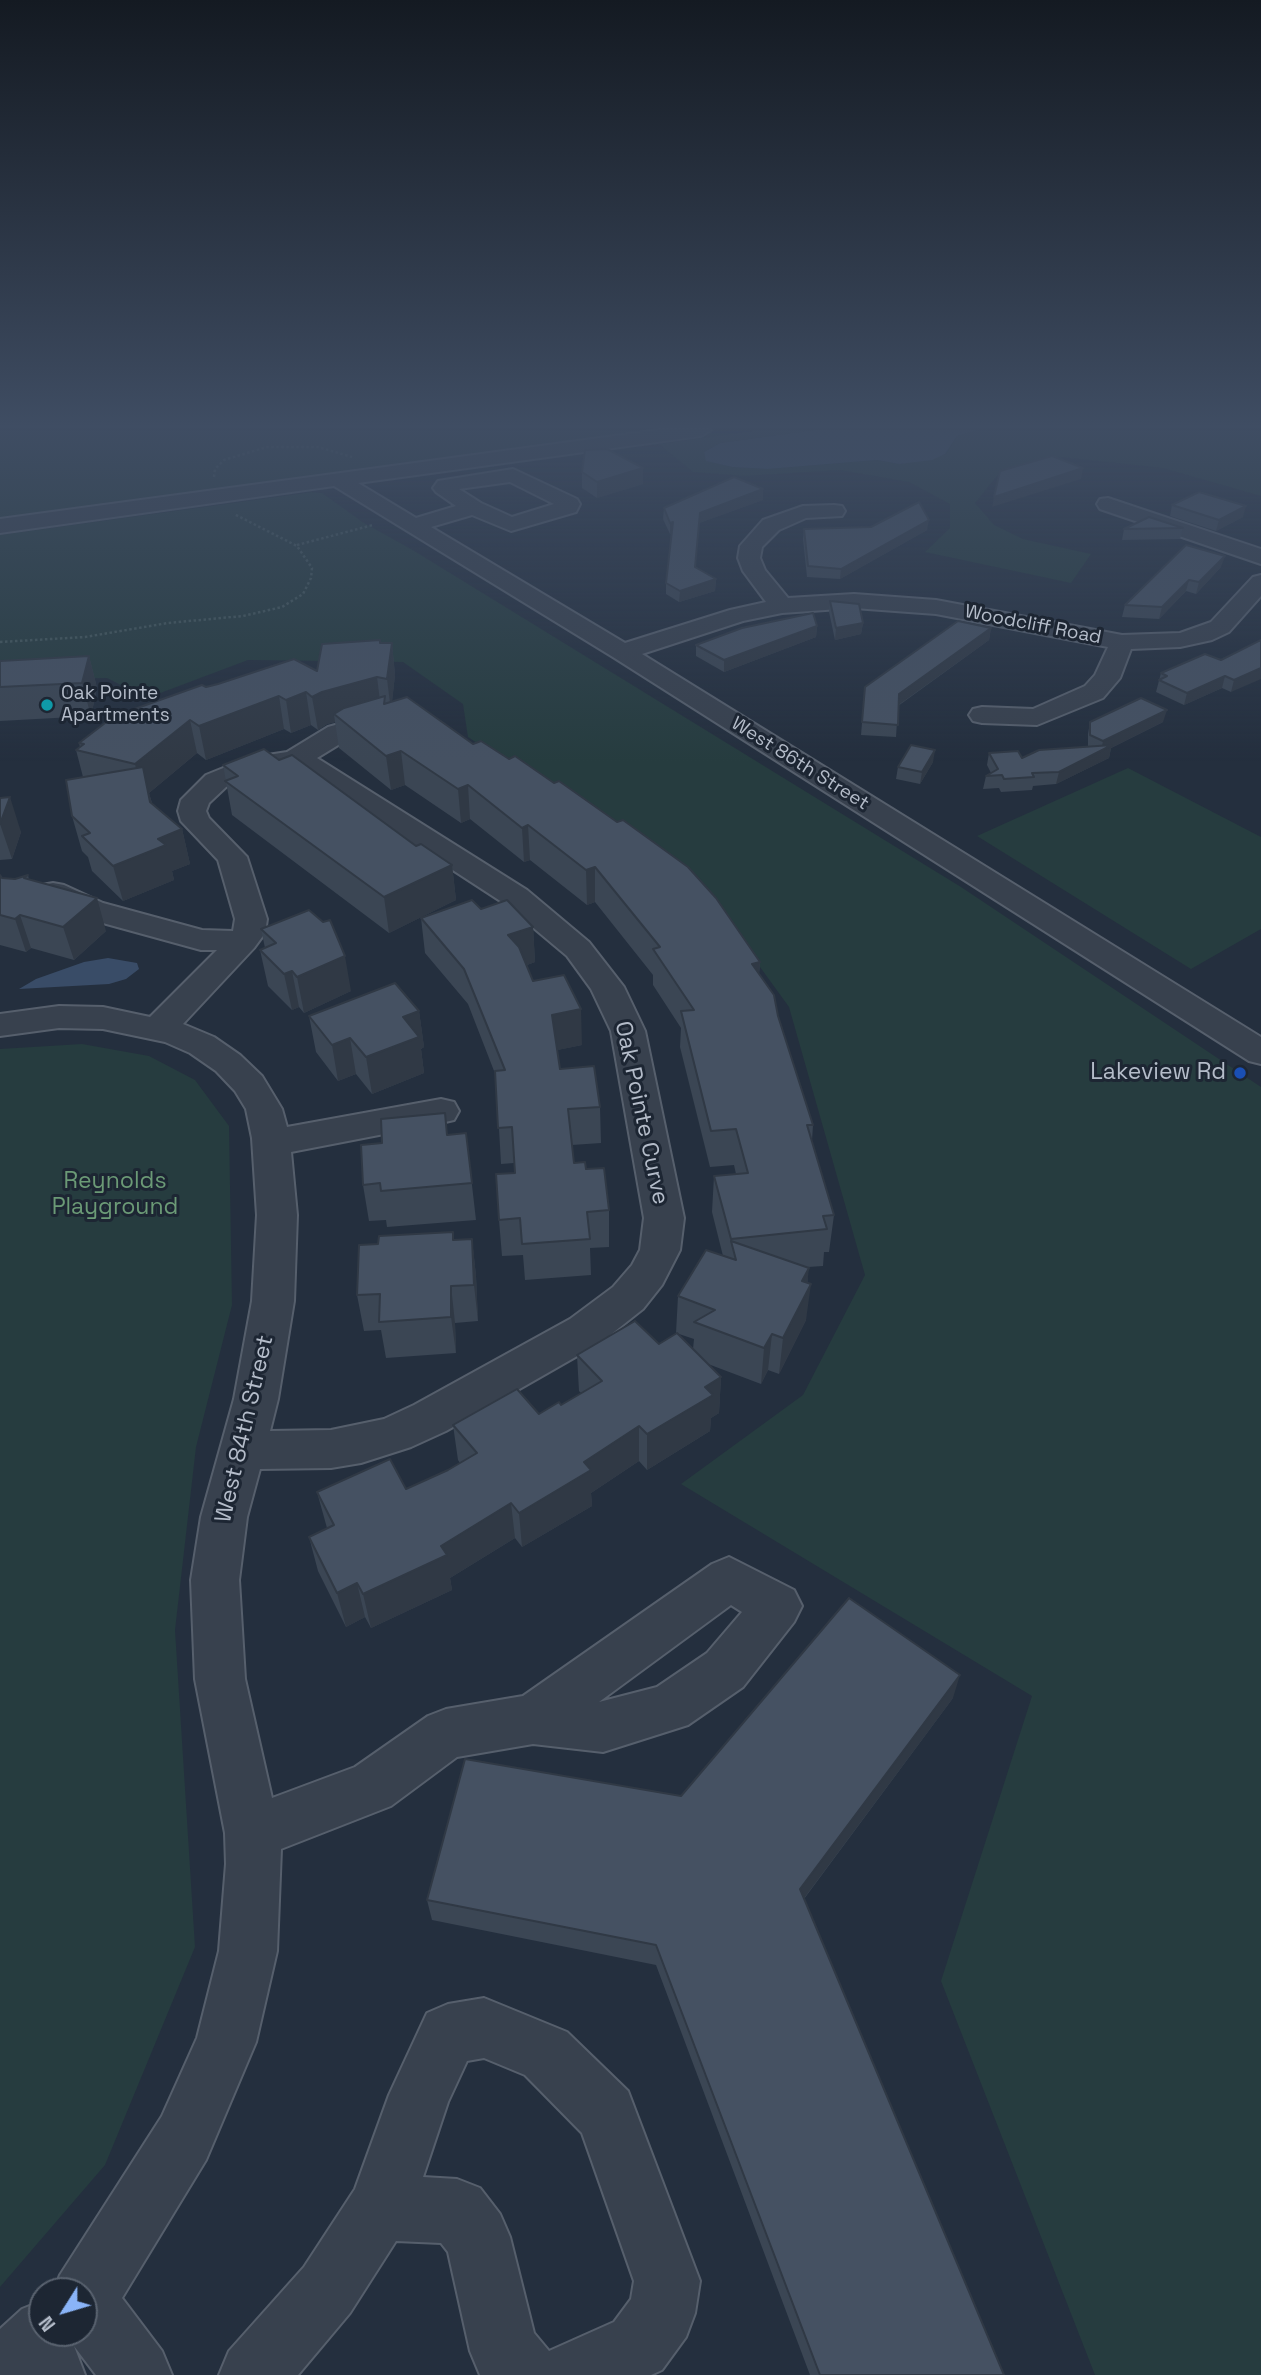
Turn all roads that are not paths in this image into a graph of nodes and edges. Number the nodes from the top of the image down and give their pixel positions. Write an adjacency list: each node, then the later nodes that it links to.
1 (438, 541): 8 (street, West 86th Street)
2 (756, 541): 6 (street)
3 (1214, 541): 4 (street)
4 (1261, 557)
5 (1261, 582): 7 (street, Woodcliff Road)
6 (782, 606): 7 (street, Woodcliff Road); 8 (street, Woodcliff Road)
7 (1122, 642): 9 (street)
8 (622, 652): 16 (street, West 86th Street)
9 (982, 715)
10 (382, 720): 11 (street)
11 (293, 760): 13 (street); 19 (street, Oak Pointe Curve)
12 (25, 901): 13 (street)
13 (243, 941): 15 (street)
14 (0, 1025): 15 (street, West 84th Street)
15 (159, 1028): 18 (street, West 84th Street)
16 (1261, 1053)
17 (441, 1111): 18 (street)
18 (272, 1143): 19 (street, West 84th Street)
19 (244, 1450): 21 (street, West 84th Street)
20 (533, 1719): 21 (street)
21 (252, 1833): 23 (street, West 84th Street)
22 (380, 2208): 26 (street); 27 (street); 28 (street)
23 (98, 2278)
24 (98, 2320): 25 (street)
25 (138, 2375)
26 (253, 2375)
27 (525, 2375)
28 (573, 2375)

